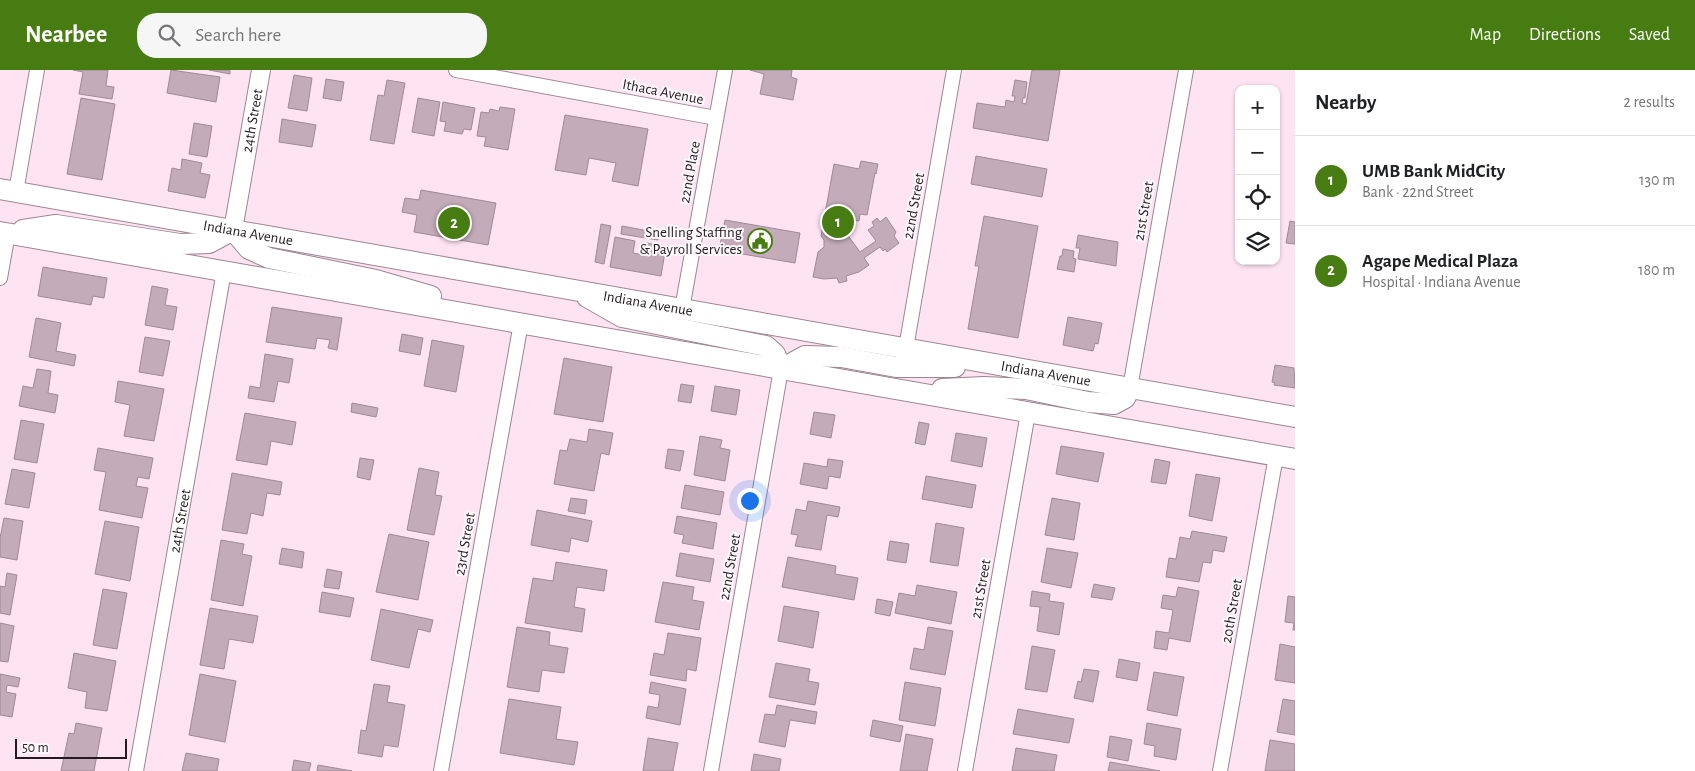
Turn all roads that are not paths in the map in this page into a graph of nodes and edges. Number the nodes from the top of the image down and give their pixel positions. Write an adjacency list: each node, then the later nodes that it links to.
1 (37, 70): 9 (street)
2 (262, 70): 10 (street, 24th Street)
3 (456, 70): 7 (street, Ithaca Avenue)
4 (725, 70): 8 (street, 22nd Place)
5 (954, 70): 17 (street, 22nd Street)
6 (1186, 70): 20 (street, 21st Street)
7 (482, 72): 8 (street, Ithaca Avenue)
8 (716, 118): 15 (street, 22nd Place)
9 (8, 190): 10 (main road, Indiana Avenue)
10 (233, 230): 11 (main road); 14 (main road, Indiana Avenue); 16 (main road)
11 (4, 232): 12 (main road); 13 (street)
12 (224, 271): 16 (main road); 26 (street, 24th Street)
13 (0, 278)
14 (577, 290): 15 (main road, Indiana Avenue); 19 (main road)
15 (682, 309): 17 (main road, Indiana Avenue)
16 (521, 324): 19 (main road); 25 (street, 23rd Street)
17 (906, 348): 18 (main road, Indiana Avenue)
18 (1008, 366): 19 (main road); 20 (main road, Indiana Avenue)
19 (782, 369): 21 (main road); 27 (street, 22nd Street)
20 (1130, 388): 21 (main road); 23 (main road, Indiana Avenue)
21 (908, 392): 22 (main road)
22 (1028, 413): 24 (main road); 28 (street, 21st Street)
23 (1295, 417)
24 (1285, 457): 29 (street, 20th Street)
25 (445, 770)
26 (136, 771)
27 (711, 771)
28 (965, 771)
29 (1220, 771)

